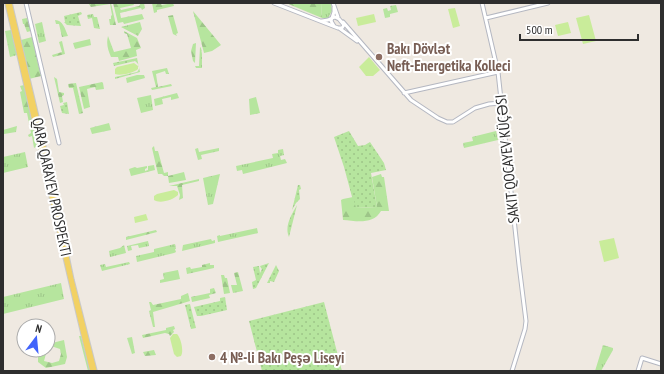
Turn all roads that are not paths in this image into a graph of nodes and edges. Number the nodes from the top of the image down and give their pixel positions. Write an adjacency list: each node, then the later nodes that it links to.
1 (8, 3): 20 (main road, QARA QARAYEV PROSPEKTI); 21 (main road, QARA QARAYEV PROSPEKTI)
2 (26, 3): 18 (street)
3 (274, 3): 9 (street)
4 (482, 3): 8 (street, SAKIT QOCAYEV KÜÇƏSI)
5 (548, 3): 8 (street)
6 (333, 5): 7 (street); 10 (street)
7 (332, 18): 9 (street); 10 (street); 12 (street)
8 (486, 18): 15 (street, SAKIT QOCAYEV KÜÇƏSI)
9 (317, 19): 12 (street)
10 (339, 19): 11 (street)
11 (343, 22): 13 (street); 14 (street)
12 (334, 26): 13 (street)
13 (338, 28): 14 (street)
14 (362, 44): 16 (street)
15 (498, 72): 16 (street); 17 (street, SAKIT QOCAYEV KÜÇƏSI)
16 (404, 93): 17 (street)
17 (501, 103): 22 (street, SAKIT QOCAYEV KÜÇƏSI)
18 (59, 143)
19 (661, 364): 23 (street)
20 (92, 371)
21 (96, 371)
22 (513, 371)
23 (638, 371)

